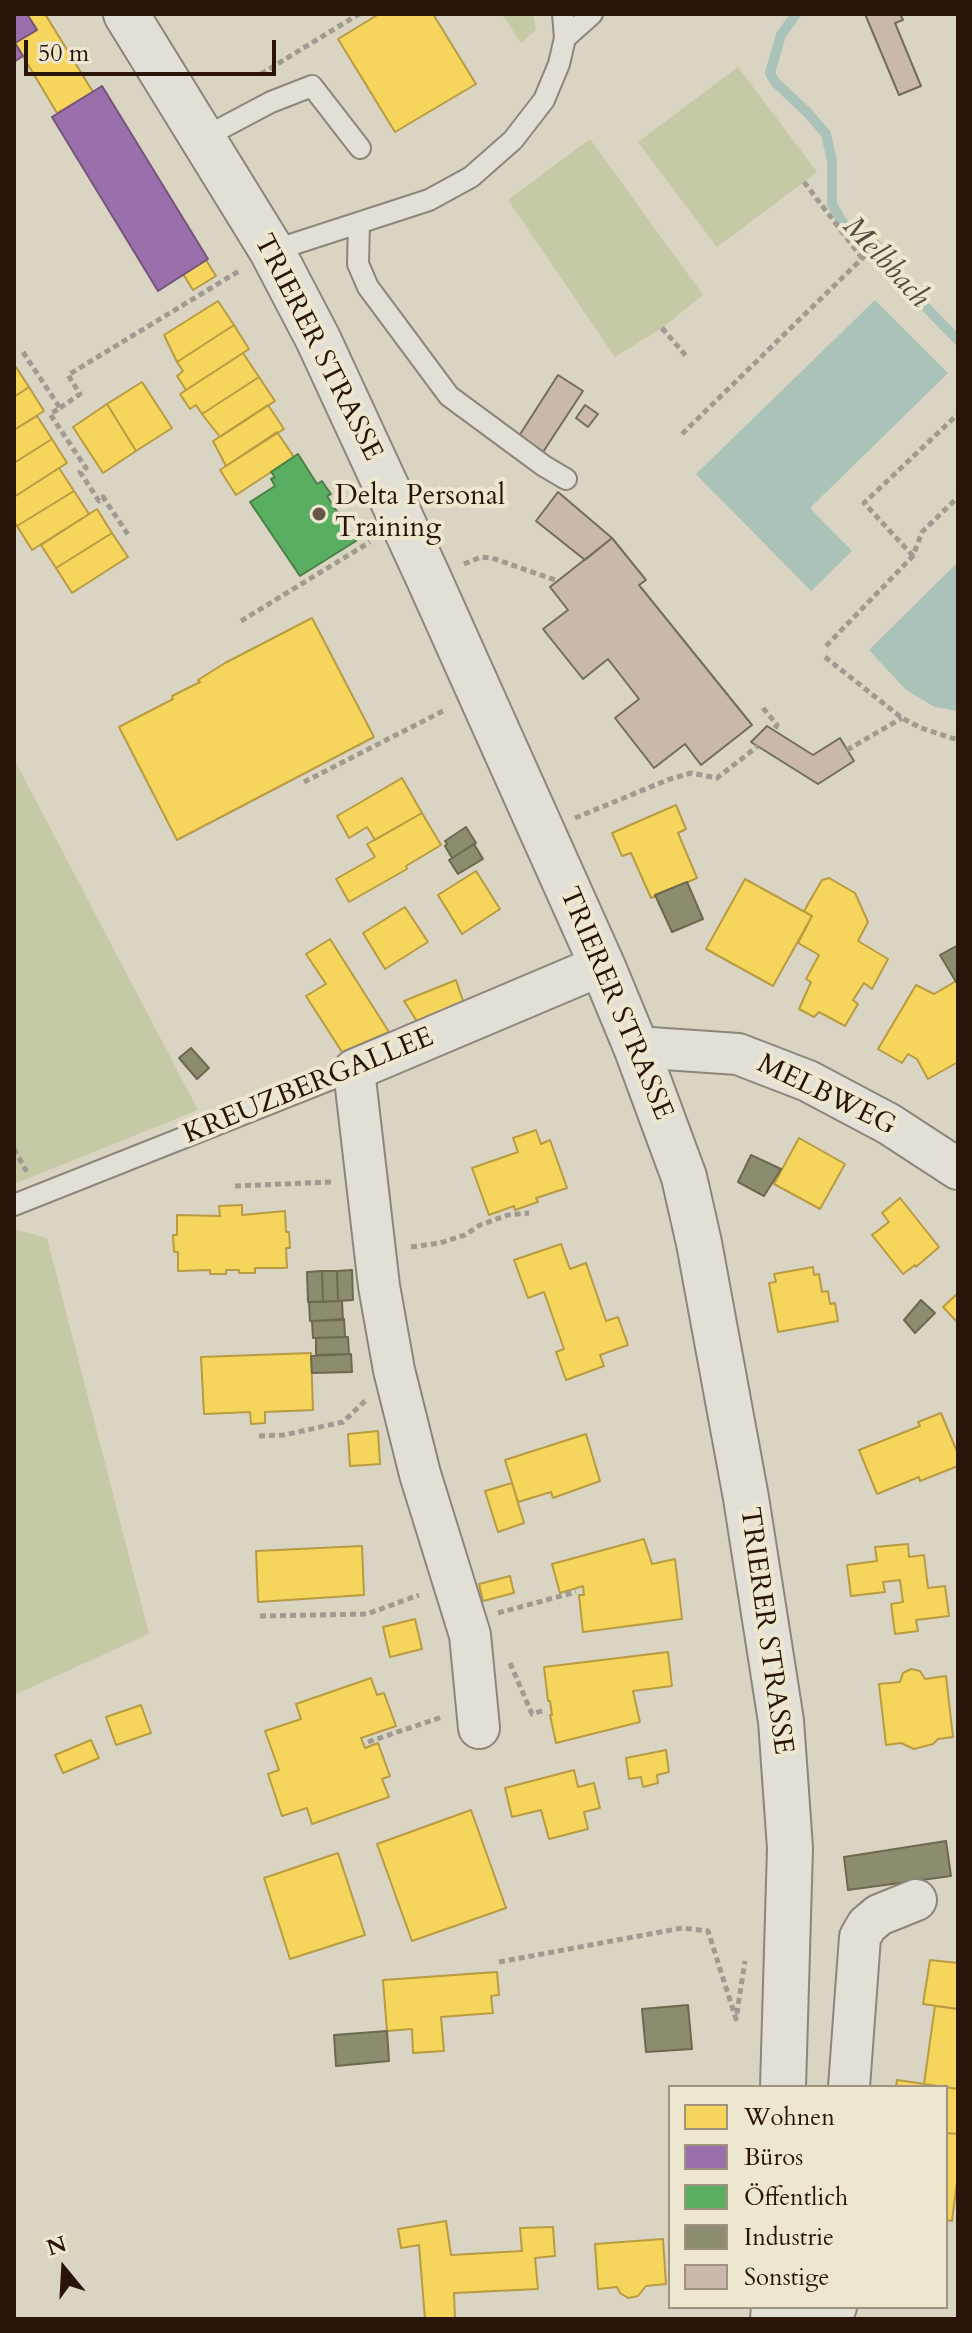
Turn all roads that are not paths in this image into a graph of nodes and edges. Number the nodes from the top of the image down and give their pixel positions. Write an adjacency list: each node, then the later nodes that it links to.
1 (126, 14): 5 (street, TRIERER STRASSE)
2 (563, 14): 4 (lane)
3 (592, 14): 4 (lane)
4 (565, 38): 7 (lane)
5 (203, 138): 6 (lane); 8 (street, TRIERER STRASSE)
6 (360, 148)
7 (359, 223): 8 (lane); 9 (lane)
8 (260, 258): 10 (street, TRIERER STRASSE)
9 (566, 479)
10 (602, 965): 11 (street, TRIERER STRASSE); 12 (street, KREUZBERGALLEE)
11 (636, 1047): 13 (street, MELBWEG); 17 (street, TRIERER STRASSE)
12 (354, 1070): 14 (lane, KREUZBERGALLEE); 15 (street)
13 (958, 1169)
14 (14, 1205)
15 (478, 1717)
16 (916, 1900): 18 (street)
17 (783, 2085)
18 (849, 2085)
19 (826, 2309): 20 (street)
20 (774, 2313)

